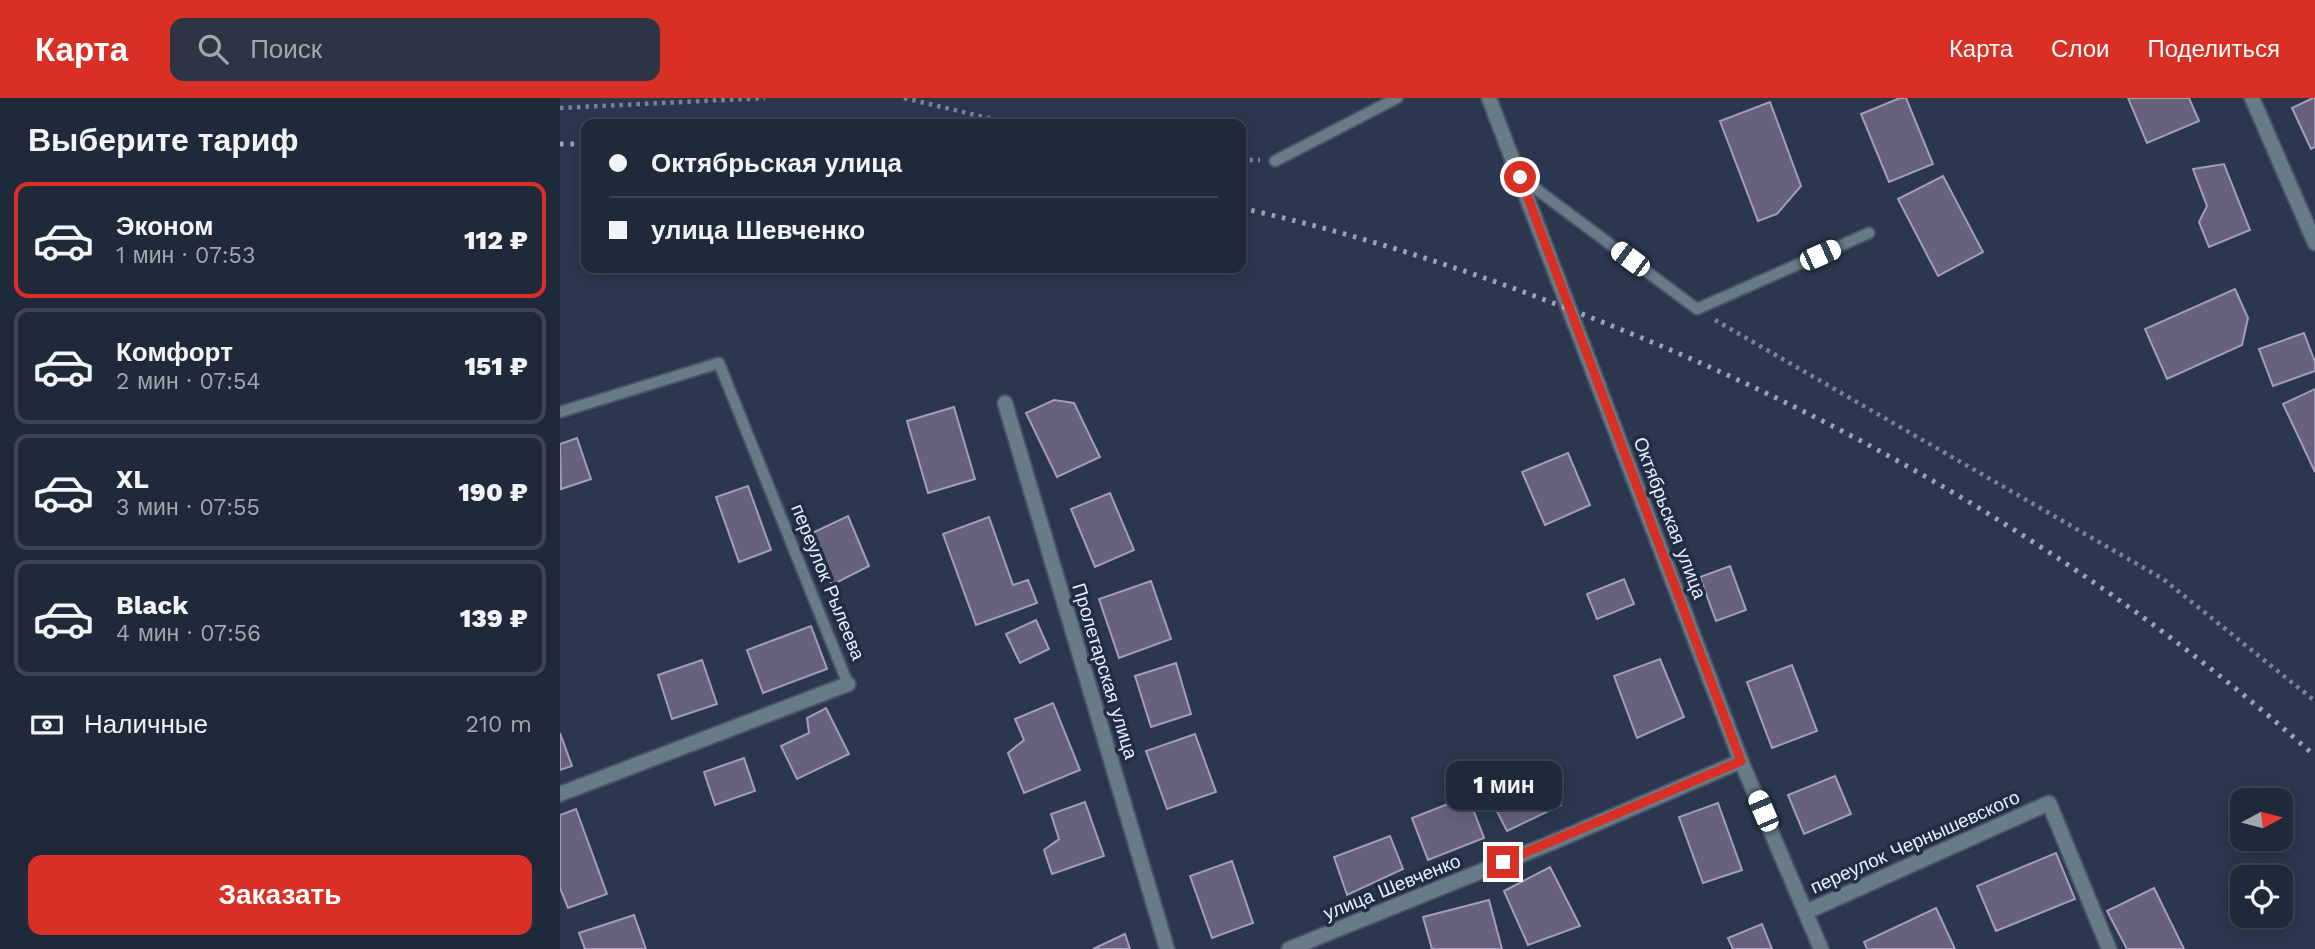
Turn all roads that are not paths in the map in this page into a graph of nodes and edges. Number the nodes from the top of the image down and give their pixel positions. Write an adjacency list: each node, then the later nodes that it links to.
1 (1397, 98): 4 (lane)
2 (1489, 98): 5 (street, Октябрьская улица)
3 (2252, 98): 7 (street)
4 (1275, 161)
5 (1520, 177): 6 (lane); 11 (street, Октябрьская улица)
6 (1869, 233)
7 (2315, 243)
8 (1005, 403): 14 (street, Пролетарская улица)
9 (560, 412): 10 (lane, переулок Рылеева)
10 (848, 684): 12 (street, переулок Рылеева)
11 (1741, 761): 13 (street, Октябрьская улица); 15 (street, улица Шевченко)
12 (560, 794)
13 (1806, 912): 16 (street, Октябрьская улица); 17 (street, переулок Чернышевского)
14 (1167, 949)
15 (1289, 949)
16 (1821, 949)
17 (2109, 949)

